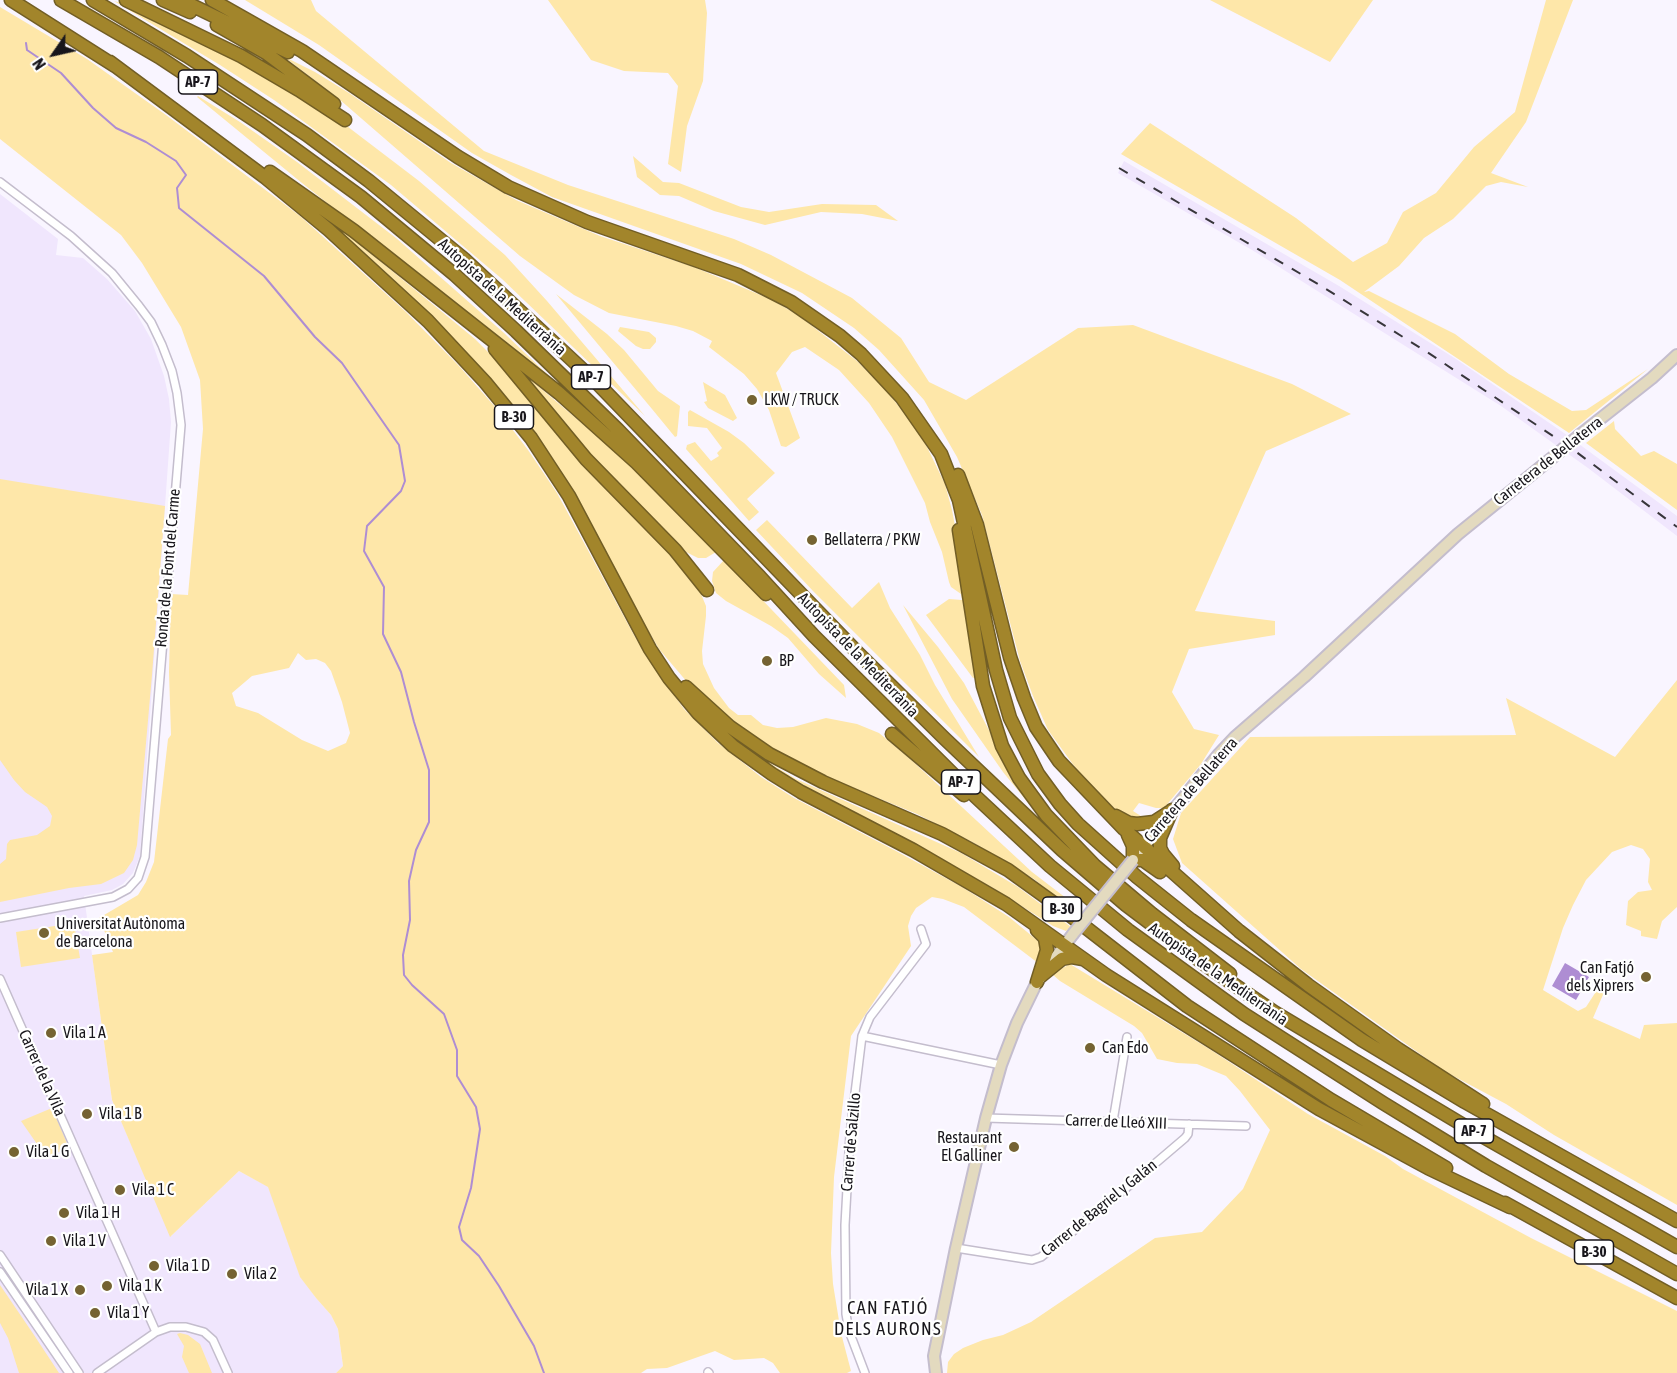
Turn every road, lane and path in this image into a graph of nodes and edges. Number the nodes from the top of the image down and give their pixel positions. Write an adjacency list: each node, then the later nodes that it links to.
1 (11, 0): 8 (highway, B-30)
2 (61, 0): 17 (highway, Autopista de la Mediterrània / AP-7)
3 (93, 0): 35 (highway, Autopista de la Mediterrània / AP-7)
4 (126, 0): 5 (highway)
5 (163, 0)
6 (182, 0): 9 (highway)
7 (212, 0): 9 (highway)
8 (110, 62): 11 (highway); 16 (highway, B-30)
9 (380, 105): 12 (highway)
10 (0, 182): 27 (street, Ronda de la Font del Carme)
11 (455, 311): 15 (highway); 17 (highway)
12 (861, 354): 14 (highway); 19 (highway)
13 (1677, 355): 20 (street, Carretera de Bellaterra, bridge)
14 (902, 398): 35 (highway); 43 (highway)
15 (707, 590)
16 (628, 606): 25 (highway); 44 (highway, B-30)
17 (814, 636): 22 (highway, Autopista de la Mediterrània / AP-7)
18 (892, 734): 22 (highway)
19 (1100, 805): 20 (highway); 21 (highway)
20 (1172, 810): 23 (street, Carretera de Bellaterra); 26 (highway)
21 (1124, 829): 23 (highway); 24 (highway)
22 (1019, 838): 50 (highway, Autopista de la Mediterrània / AP-7)
23 (1143, 847): 24 (street, Carretera de Bellaterra); 26 (highway)
24 (1132, 860): 29 (highway); 30 (street, Carretera de Bellaterra, bridge)
25 (1006, 904): 30 (highway); 31 (highway); 34 (highway)
26 (1208, 905): 29 (highway)
27 (0, 918)
28 (921, 929): 36 (street, Carrer de Salzillo)
29 (1239, 931): 43 (highway)
30 (1073, 934): 31 (street, Carretera de Bellaterra); 32 (highway)
31 (1065, 945): 32 (highway); 34 (street, Carretera de Bellaterra)
32 (1088, 962): 34 (highway); 44 (highway)
33 (0, 979): 52 (street, Carrer de la Vila)
34 (1039, 980): 38 (street, Carretera de Bellaterra)
35 (1274, 1012): 46 (highway, Autopista de la Mediterrània / AP-7)
36 (862, 1036): 38 (street); 57 (street, Carrer de Salzillo)
37 (1127, 1037): 40 (street)
38 (1001, 1065): 39 (street, Carretera de Bellaterra)
39 (986, 1118): 40 (street, Carrer de Lleó XIII); 47 (street, Carretera de Bellaterra)
40 (1113, 1121): 41 (street, Carrer de Lleó XIII)
41 (1189, 1124): 42 (street, Carrer de Lleó XIII); 47 (street, Carrer de Bagriel y Galán)
42 (1246, 1126)
43 (1527, 1138): 45 (highway)
44 (1510, 1207): 51 (highway, B-30)
45 (1677, 1221)
46 (1677, 1247)
47 (956, 1248): 58 (street, Carretera de Bellaterra)
48 (0, 1255): 54 (street)
49 (0, 1272): 53 (street)
50 (1677, 1274)
51 (1677, 1298)
52 (156, 1332): 55 (street); 56 (street)
53 (69, 1373)
54 (79, 1373)
55 (97, 1373)
56 (228, 1373)
57 (865, 1373)
58 (936, 1373)

